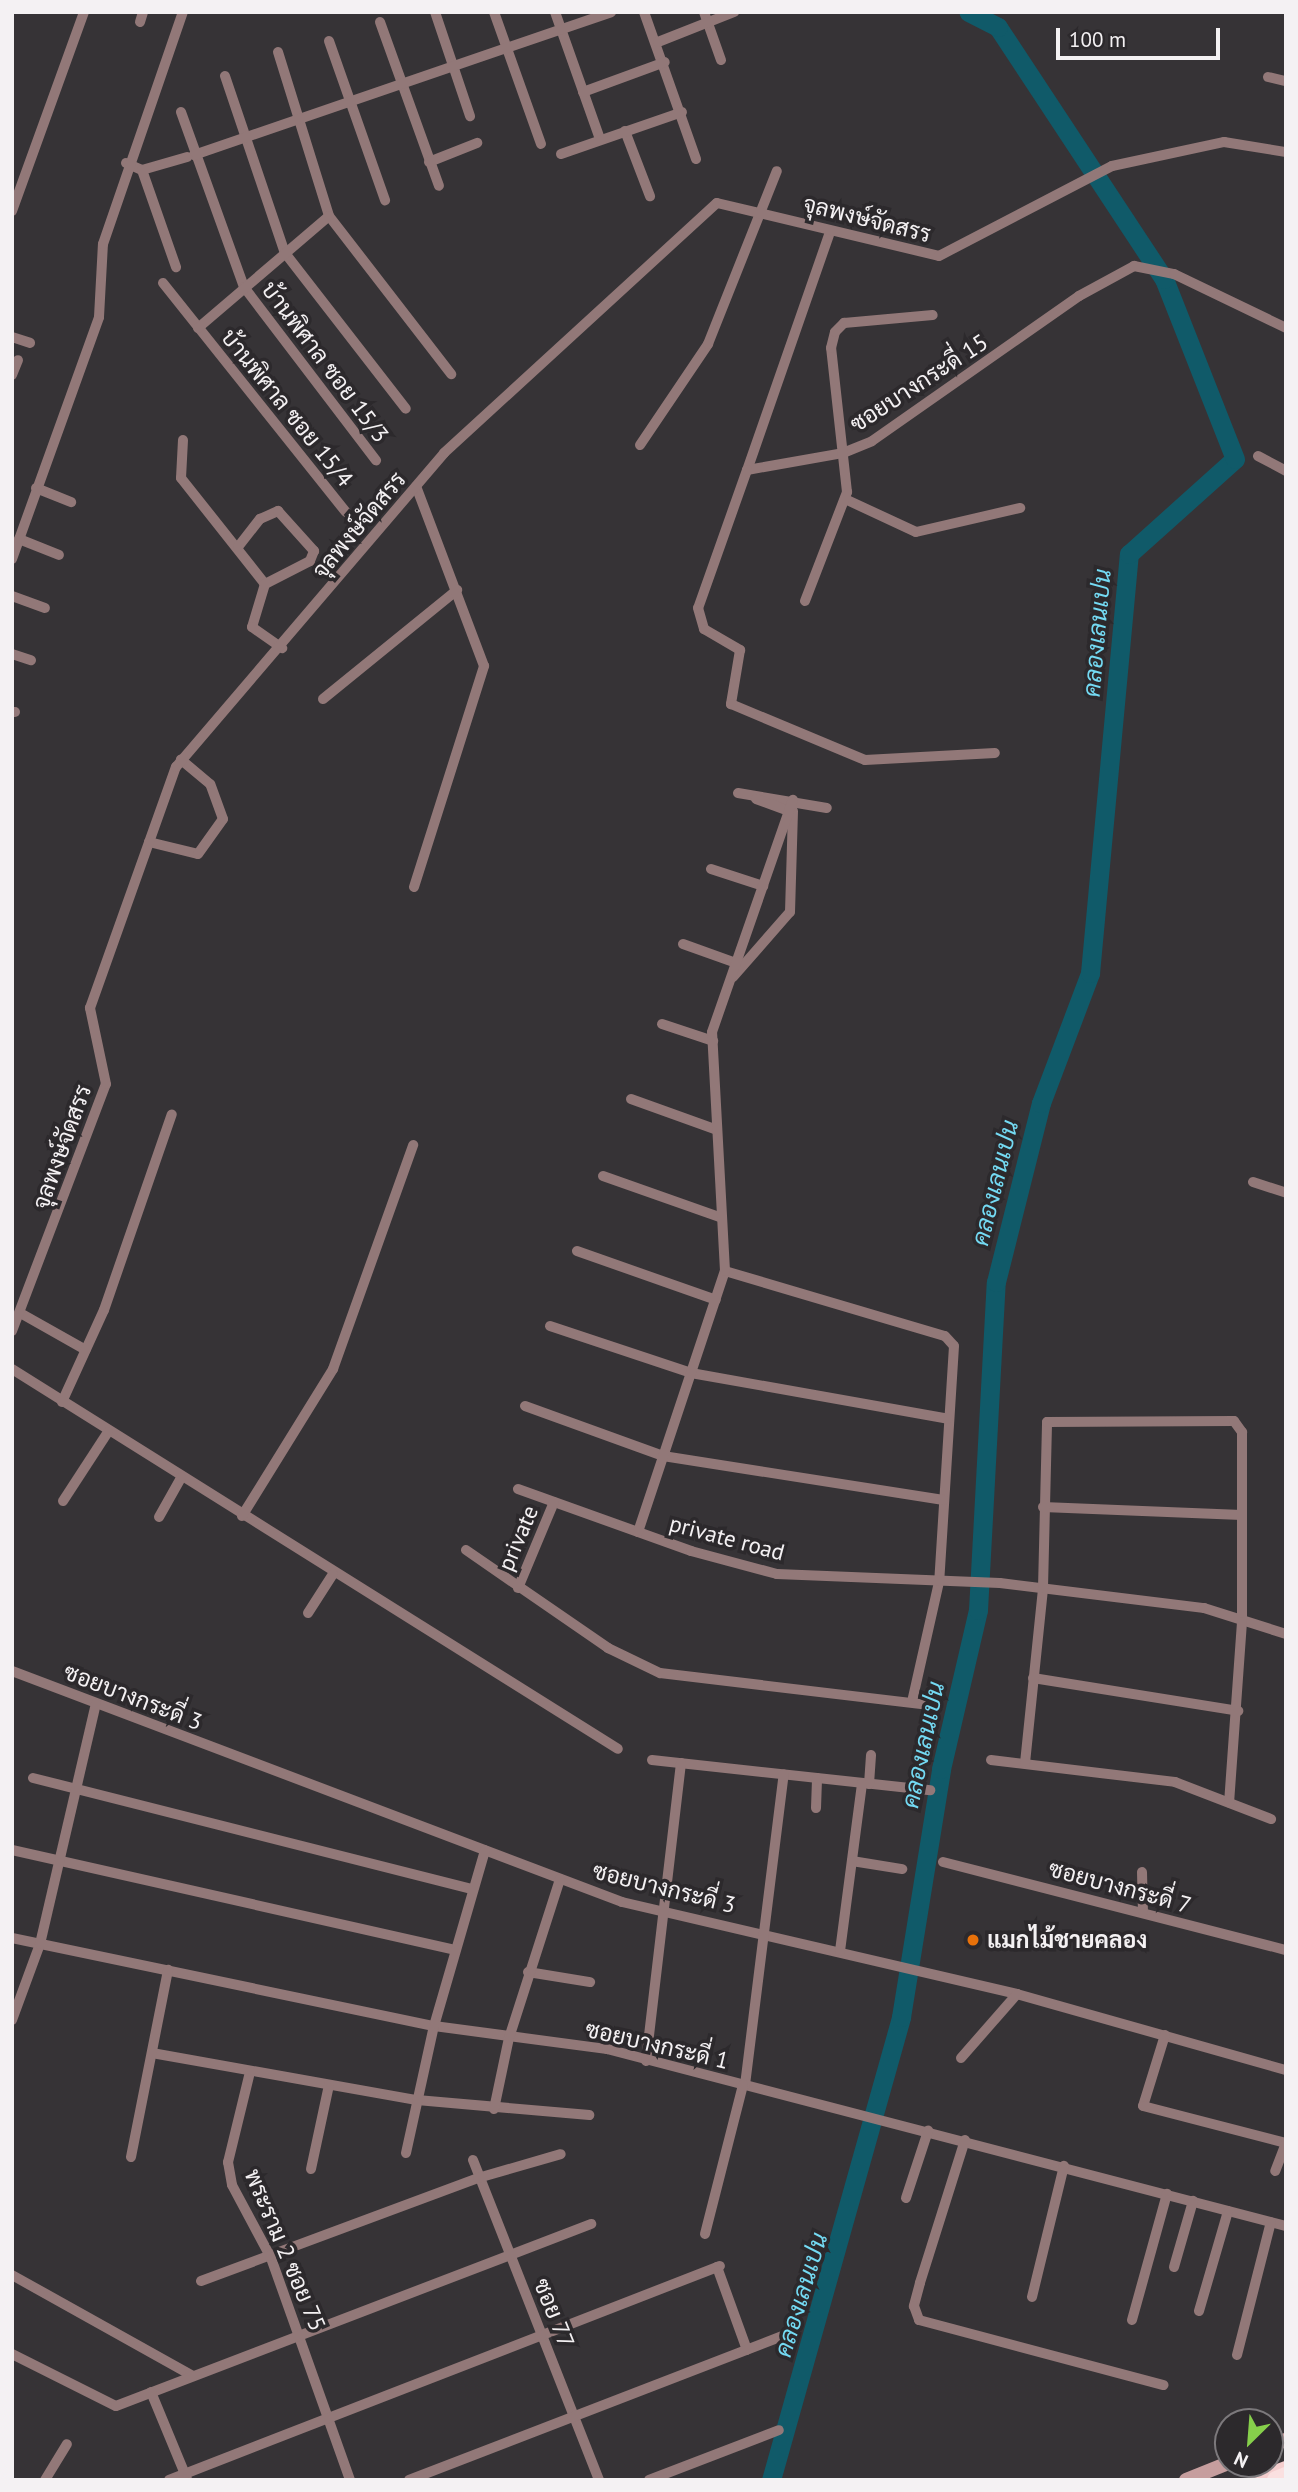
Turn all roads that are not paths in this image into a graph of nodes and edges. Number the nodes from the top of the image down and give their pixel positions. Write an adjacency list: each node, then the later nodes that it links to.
1 (84, 12): 46 (street)
2 (183, 12): 40 (street)
3 (435, 12): 19 (street)
4 (494, 12): 15 (street)
5 (555, 12): 12 (street)
6 (611, 12): 12 (street)
7 (644, 12): 14 (street)
8 (704, 12): 11 (street)
9 (734, 12): 11 (street)
10 (380, 22): 23 (street)
11 (708, 24): 14 (street); 17 (street)
12 (562, 32): 15 (street); 24 (street)
13 (329, 41): 25 (street)
14 (657, 42): 18 (street)
15 (505, 51): 19 (street); 34 (street)
16 (278, 52): 29 (street)
17 (722, 60)
18 (665, 62): 24 (street); 27 (street)
19 (452, 69): 23 (street); 28 (street)
20 (225, 76): 31 (street)
21 (1268, 77): 22 (street)
22 (1286, 81)
23 (403, 84): 25 (street); 39 (street)
24 (583, 92): 32 (street)
25 (348, 102): 29 (street); 45 (street)
26 (181, 111): 37 (street, บ้านพิศาล ซอย 15/3)
27 (682, 112): 30 (street); 38 (street)
28 (470, 116)
29 (298, 117): 31 (street); 48 (street)
30 (625, 131): 32 (street); 44 (street)
31 (245, 135): 37 (street); 50 (street)
32 (600, 139): 36 (street)
33 (477, 143): 39 (street)
34 (541, 144)
35 (1286, 152): 49 (street, จุลพงษ์จัดสรร)
36 (561, 154)
37 (190, 156): 41 (street); 53 (street, บ้านพิศาล ซอย 15/3)
38 (696, 159)
39 (429, 162): 43 (street)
40 (126, 163): 41 (street); 71 (street)
41 (142, 170): 51 (street)
42 (776, 171): 47 (street)
43 (439, 186)
44 (650, 196)
45 (385, 200)
46 (12, 211)
47 (762, 212): 49 (street, จุลพงษ์จัดสรร); 64 (street); 70 (street, จุลพงษ์จัดสรร)
48 (329, 216): 50 (street); 60 (street)
49 (830, 232): 68 (street)
50 (285, 253): 53 (street); 62 (street)
51 (176, 267)
52 (163, 283): 55 (street, บ้านพิศาล ซอย 15/4)
53 (244, 288): 55 (street); 67 (street, บ้านพิศาล ซอย 15/3)
54 (933, 314): 65 (street)
55 (198, 328): 75 (street, บ้านพิศาล ซอย 15/4)
56 (1286, 328): 65 (street, ซอยบางกระดี่ 15)
57 (12, 337): 58 (street)
58 (30, 343)
59 (18, 360): 61 (street)
60 (451, 374)
61 (12, 375)
62 (406, 409)
63 (183, 440): 77 (street)
64 (640, 445)
65 (843, 453): 68 (street, ซอยบางกระดี่ 15); 72 (street)
66 (1258, 456): 69 (street)
67 (376, 460)
68 (747, 470): 89 (street)
69 (1286, 471)
70 (416, 486): 81 (street); 85 (street, จุลพงษ์จัดสรร)
71 (36, 488): 73 (street); 76 (street)
72 (845, 499): 74 (street); 83 (street)
73 (71, 502)
74 (1020, 508)
75 (345, 512)
76 (19, 539): 78 (street); 79 (street)
77 (238, 547): 80 (street); 80 (street)
78 (59, 555)
79 (12, 559)
80 (265, 584): 85 (street)
81 (457, 590): 88 (street); 97 (street)
82 (12, 596): 84 (street)
83 (805, 601)
84 (45, 608)
85 (282, 648): 90 (street, จุลพงษ์จัดสรร)
86 (12, 654): 87 (street)
87 (31, 660)
88 (323, 699)
89 (995, 753)
90 (181, 760): 94 (street, จุลพงษ์จัดสรร); 94 (street)
91 (793, 800): 92 (street); 93 (street); 93 (street); 100 (street)
92 (827, 808)
93 (789, 810): 96 (street)
94 (149, 842): 114 (street, จุลพงษ์จัดสรร)
95 (710, 869): 96 (street)
96 (762, 886): 99 (street)
97 (414, 887)
98 (683, 944): 99 (street)
99 (736, 963): 100 (street)
100 (729, 982): 102 (street)
101 (663, 1024): 102 (street)
102 (712, 1041): 105 (street)
103 (631, 1099): 105 (street)
104 (172, 1114): 117 (street)
105 (718, 1130): 110 (street)
106 (412, 1145): 132 (street)
107 (603, 1177): 110 (street)
108 (1253, 1182): 109 (street)
109 (1286, 1193)
110 (722, 1218): 112 (street)
111 (577, 1251): 113 (street)
112 (725, 1271): 113 (street); 122 (street)
113 (716, 1300): 119 (street)
114 (22, 1314): 116 (street, จุลพงษ์จัดสรร); 117 (street)
115 (550, 1326): 119 (street)
116 (12, 1331)
117 (86, 1350): 120 (street)
118 (12, 1370): 120 (street)
119 (691, 1373): 122 (street); 124 (street)
120 (62, 1402): 123 (street)
121 (524, 1406): 124 (street)
122 (948, 1419): 127 (street)
123 (108, 1432): 125 (street); 128 (street)
124 (663, 1456): 127 (street); 134 (street)
125 (181, 1478): 132 (street); 133 (street)
126 (518, 1489): 129 (street, private road)
127 (944, 1500): 137 (street)
128 (63, 1501)
129 (554, 1502): 134 (street, private road); 138 (street, private)
130 (1043, 1507): 131 (street); 131 (street); 139 (street)
131 (1242, 1515): 141 (street)
132 (242, 1516): 136 (street)
133 (159, 1517)
134 (638, 1532): 137 (street, private road)
135 (466, 1550): 138 (street)
136 (333, 1574): 140 (street); 149 (street)
137 (939, 1581): 139 (street, private road); 145 (street)
138 (518, 1588): 145 (street)
139 (1043, 1588): 141 (street); 144 (street)
140 (308, 1613)
141 (1242, 1622): 142 (street); 148 (street)
142 (1286, 1634)
143 (12, 1671): 146 (street, ซอยบางกระดี่ 3)
144 (1033, 1678): 148 (street); 154 (street)
145 (912, 1702): 147 (street)
146 (96, 1703): 159 (street); 165 (street, ซอยบางกระดี่ 3)
147 (938, 1706)
148 (1238, 1711): 161 (street)
149 (618, 1749)
150 (871, 1755): 158 (street)
151 (652, 1760): 153 (street)
152 (991, 1760): 154 (street)
153 (681, 1763): 155 (street); 173 (street)
154 (1025, 1763): 161 (street)
155 (784, 1774): 157 (street); 175 (street)
156 (33, 1778): 159 (street)
157 (817, 1778): 158 (street); 162 (street)
158 (865, 1783): 160 (street); 167 (street)
159 (74, 1788): 166 (street); 172 (street)
160 (930, 1790)
161 (1229, 1803): 163 (street)
162 (816, 1808)
163 (1271, 1819)
164 (12, 1850): 166 (street)
165 (485, 1850): 171 (street, ซอยบางกระดี่ 3); 172 (street)
166 (58, 1861): 177 (street); 178 (street)
167 (852, 1861): 169 (street); 180 (street)
168 (943, 1862): 174 (street, ซอยบางกระดี่ 7)
169 (902, 1869)
170 (1142, 1872): 174 (street)
171 (559, 1879): 173 (street, ซอยบางกระดี่ 3); 182 (street)
172 (473, 1889): 178 (street)
173 (664, 1908): 175 (street, ซอยบางกระดี่ 3); 191 (street)
174 (1143, 1912): 179 (street, ซอยบางกระดี่ 7)
175 (765, 1933): 180 (street, ซอยบางกระดี่ 3); 195 (street)
176 (12, 1938): 177 (street, ซอยบางกระดี่ 1)
177 (40, 1944): 181 (street, ซอยบางกระดี่ 1); 185 (street)
178 (455, 1950): 186 (street)
179 (1286, 1950)
180 (840, 1951): 184 (street, ซอยบางกระดี่ 3)
181 (168, 1970): 186 (street, ซอยบางกระดี่ 1); 189 (street)
182 (528, 1972): 183 (street); 188 (street)
183 (590, 1982)
184 (1017, 1994): 187 (street, ซอยบางกระดี่ 3); 190 (street)
185 (12, 2020)
186 (434, 2025): 188 (street, ซอยบางกระดี่ 1); 196 (street)
187 (1165, 2035): 192 (street, ซอยบางกระดี่ 3); 198 (street)
188 (509, 2038): 191 (street, ซอยบางกระดี่ 1); 199 (street)
189 (152, 2053): 193 (street); 205 (street)
190 (961, 2058)
191 (646, 2060): 195 (street, ซอยบางกระดี่ 1)
192 (1286, 2070)
193 (250, 2072): 194 (street); 220 (street, พระราม 2 ซอย 75)
194 (329, 2085): 196 (street); 208 (street)
195 (744, 2085): 201 (street, ซอยบางกระดี่ 1); 218 (street)
196 (417, 2100): 199 (street); 203 (street)
197 (1131, 2103): 198 (street)
198 (1143, 2106): 209 (street)
199 (494, 2109): 200 (street)
200 (589, 2115)
201 (928, 2131): 202 (street, ซอยบางกระดี่ 1); 212 (street)
202 (965, 2140): 207 (street, ซอยบางกระดี่ 1); 234 (street)
203 (406, 2153)
204 (561, 2154): 210 (street)
205 (131, 2157)
206 (472, 2160): 210 (street, ซอย 77)
207 (1064, 2166): 211 (street, ซอยบางกระดี่ 1); 224 (street)
208 (311, 2169)
209 (1275, 2171)
210 (478, 2178): 219 (street, ซอย 77); 220 (street)
211 (1167, 2194): 213 (street, ซอยบางกระดี่ 1); 226 (street)
212 (906, 2199)
213 (1193, 2201): 214 (street, ซอยบางกระดี่ 1); 221 (street)
214 (1227, 2211): 215 (street, ซอยบางกระดี่ 1); 225 (street)
215 (1271, 2222): 217 (street, ซอยบางกระดี่ 1); 232 (street)
216 (591, 2224): 219 (street)
217 (1286, 2226)
218 (705, 2234)
219 (510, 2255): 228 (street, ซอย 77); 229 (street)
220 (271, 2258): 223 (street); 229 (street, พระราม 2 ซอย 75)
221 (1174, 2267)
222 (12, 2275): 233 (street)
223 (201, 2281)
224 (1032, 2297)
225 (1199, 2311)
226 (1132, 2320)
227 (795, 2331): 230 (street)
228 (542, 2335): 230 (street); 236 (street, ซอย 77); 237 (street)
229 (302, 2338): 233 (street); 237 (street, พระราม 2 ซอย 75)
230 (747, 2350): 236 (street)
231 (12, 2354): 235 (street)
232 (1237, 2355)
233 (193, 2376): 235 (street)
234 (1164, 2385)
235 (151, 2392): 243 (street)
236 (574, 2416): 247 (street); 248 (street, ซอย 77)
237 (331, 2417): 243 (street); 246 (street, พระราม 2 ซอย 75)
238 (779, 2430): 249 (street)
239 (67, 2444): 244 (street)
240 (1214, 2469): 250 (main road)
241 (1286, 2469): 251 (highway)
242 (1286, 2476): 252 (highway)
243 (186, 2477): 245 (street)
244 (45, 2480)
245 (169, 2480)
246 (350, 2480)
247 (409, 2480)
248 (599, 2480)
249 (649, 2480)
250 (1186, 2480)
251 (1256, 2480)
252 (1276, 2480)

